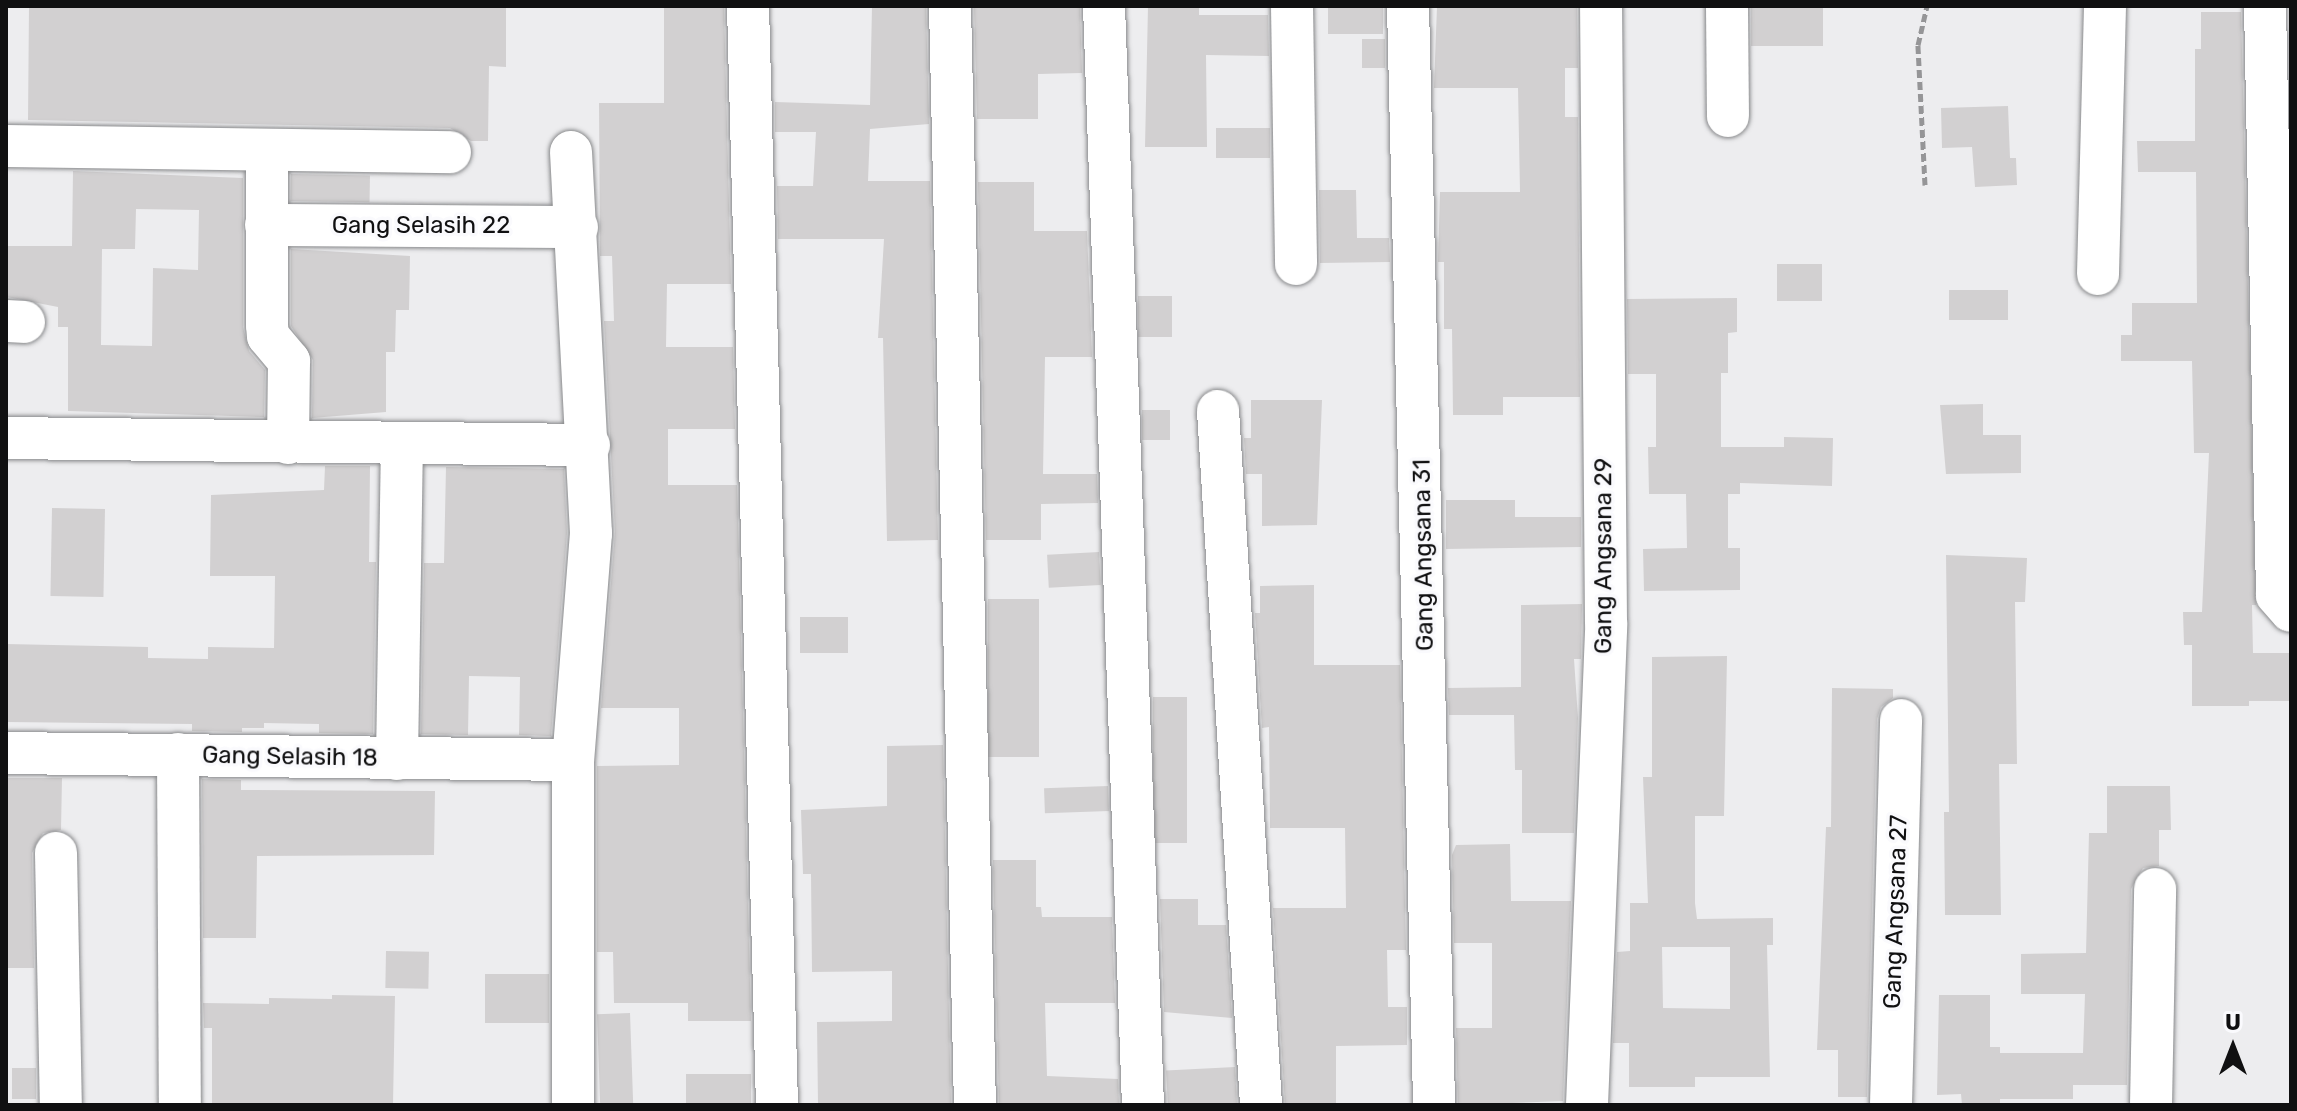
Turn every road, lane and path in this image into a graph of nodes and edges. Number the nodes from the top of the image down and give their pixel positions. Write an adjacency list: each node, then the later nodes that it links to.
1 (748, 6): 38 (street)
2 (950, 6): 39 (street)
3 (1104, 6): 40 (street)
4 (1292, 6): 20 (street)
5 (1408, 6): 42 (street, Gang Angsana 31)
6 (1601, 6): 43 (street, Gang Angsana 29)
7 (1727, 6): 11 (street)
8 (1927, 6): 16 (path)
9 (2105, 6): 21 (street)
10 (2265, 6): 17 (street)
11 (1728, 116)
12 (6, 146): 13 (street)
13 (267, 151): 14 (street); 18 (street)
14 (450, 152)
15 (571, 152): 19 (street)
16 (1925, 185)
17 (2278, 193): 27 (street)
18 (266, 225): 19 (street, Gang Selasih 22); 24 (street)
19 (577, 227): 26 (street)
20 (1296, 264)
21 (2098, 274)
22 (1218, 411): 41 (street)
23 (6, 438): 24 (street)
24 (288, 443): 25 (street)
25 (402, 444): 26 (street); 31 (street)
26 (589, 445): 32 (street)
27 (2291, 611)
28 (1901, 720): 44 (street, Gang Angsana 27)
29 (6, 753): 30 (street, Gang Selasih 18)
30 (178, 754): 31 (street, Gang Selasih 18); 36 (street)
31 (397, 759): 32 (street, Gang Selasih 18)
32 (573, 760): 37 (street)
33 (56, 853): 35 (street)
34 (2155, 889): 45 (street)
35 (61, 1105)
36 (180, 1105)
37 (573, 1105)
38 (777, 1105)
39 (975, 1105)
40 (1143, 1105)
41 (1261, 1105)
42 (1434, 1105)
43 (1587, 1105)
44 (1891, 1105)
45 (2151, 1105)

